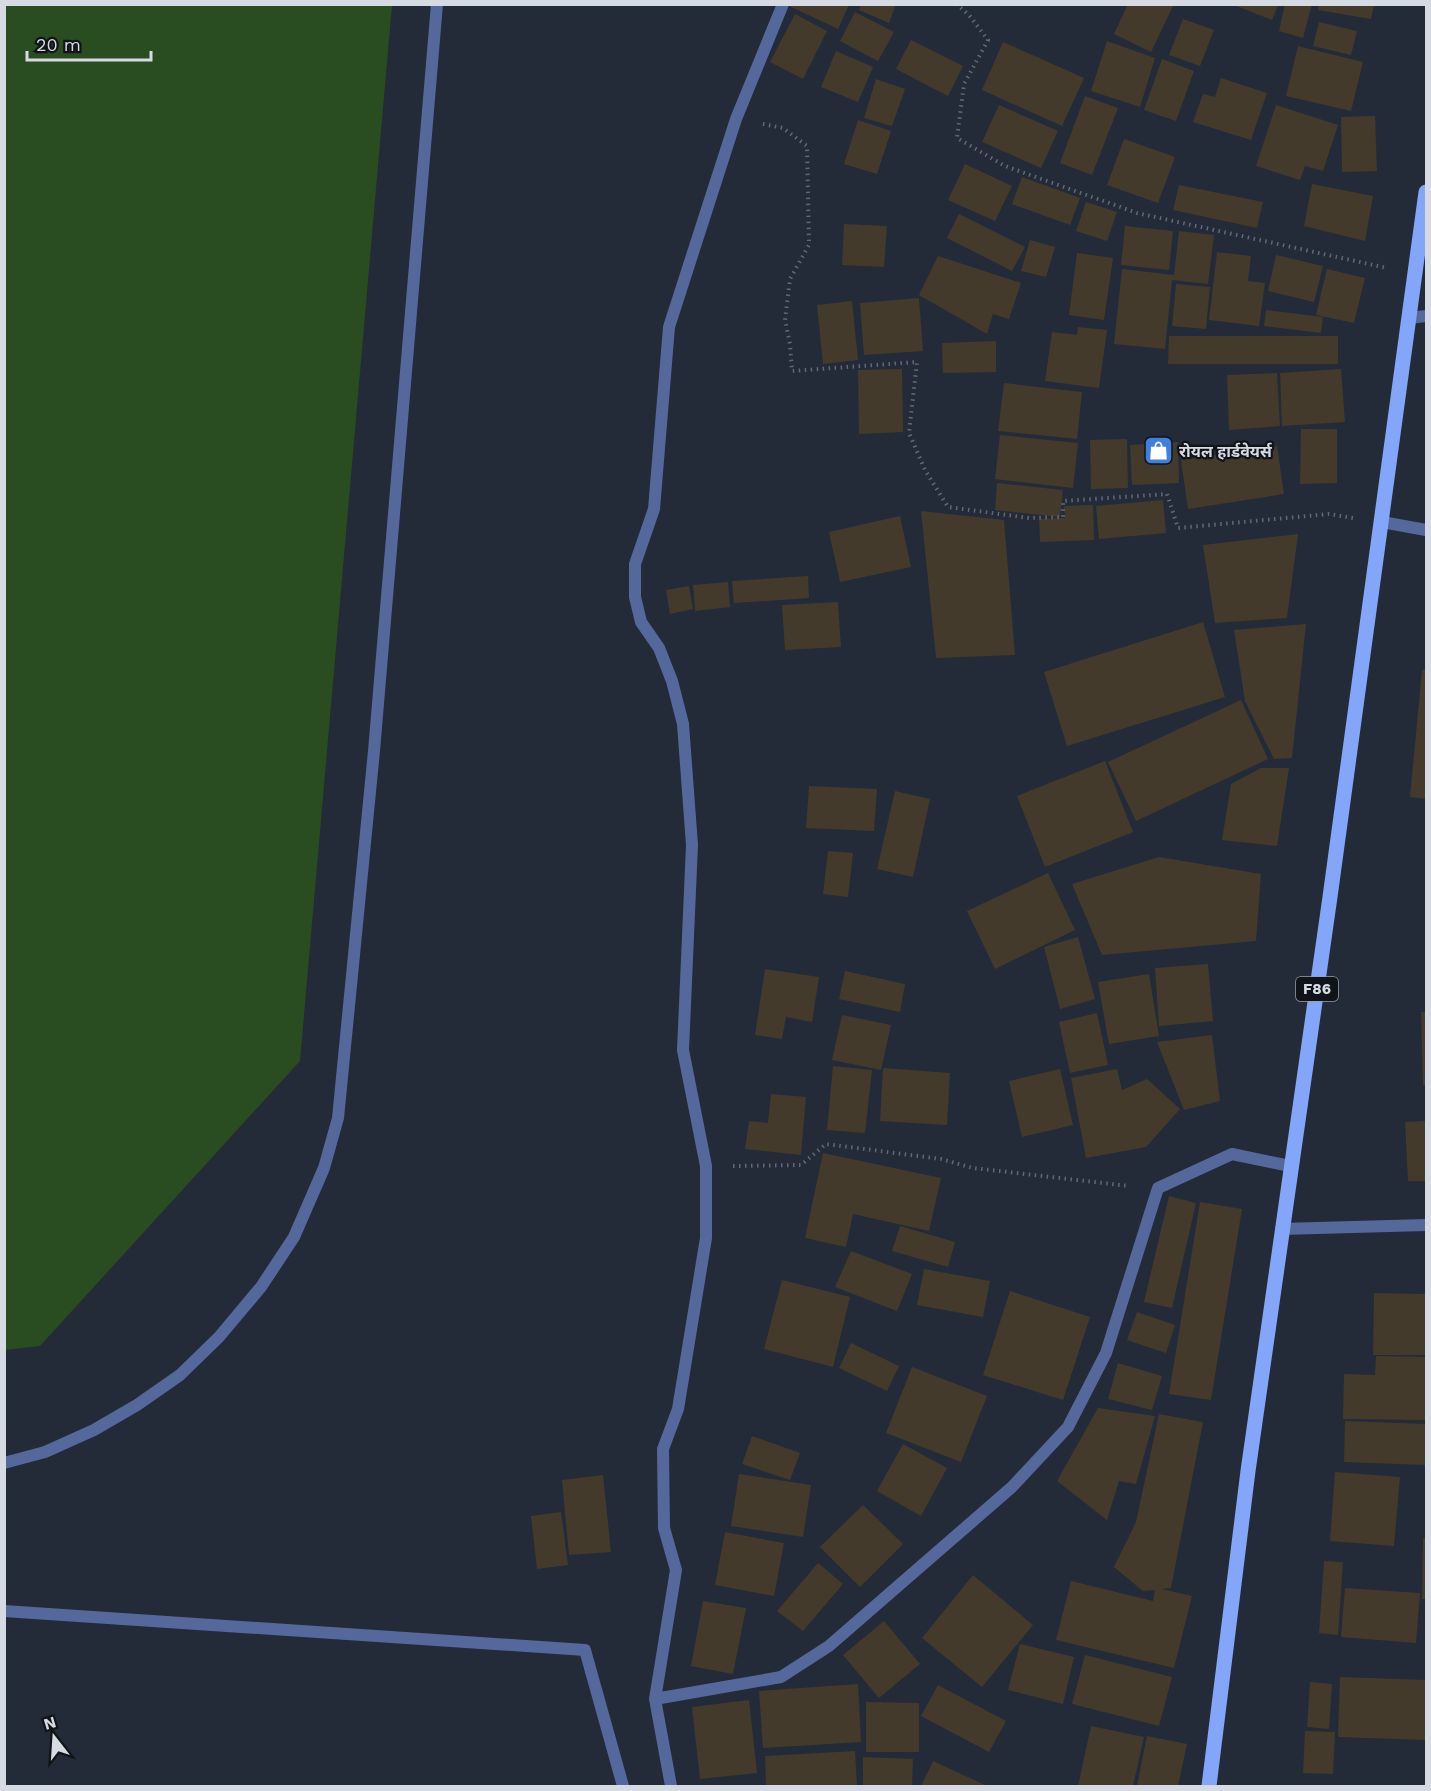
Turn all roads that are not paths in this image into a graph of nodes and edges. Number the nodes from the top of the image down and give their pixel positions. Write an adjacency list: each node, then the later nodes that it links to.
1 (437, 4): 11 (street)
2 (783, 4): 13 (street)
3 (1426, 192): 5 (main road, F86)
4 (1426, 316): 5 (street)
5 (1409, 318): 6 (main road, F86)
6 (1382, 522): 7 (street); 8 (main road, F86)
7 (1426, 530)
8 (1290, 1166): 10 (main road, F86); 13 (street)
9 (1426, 1225): 10 (street)
10 (1281, 1229): 16 (main road, F86)
11 (4, 1463)
12 (4, 1611): 14 (street)
13 (655, 1699): 15 (street)
14 (623, 1786)
15 (671, 1786)
16 (1209, 1786)

